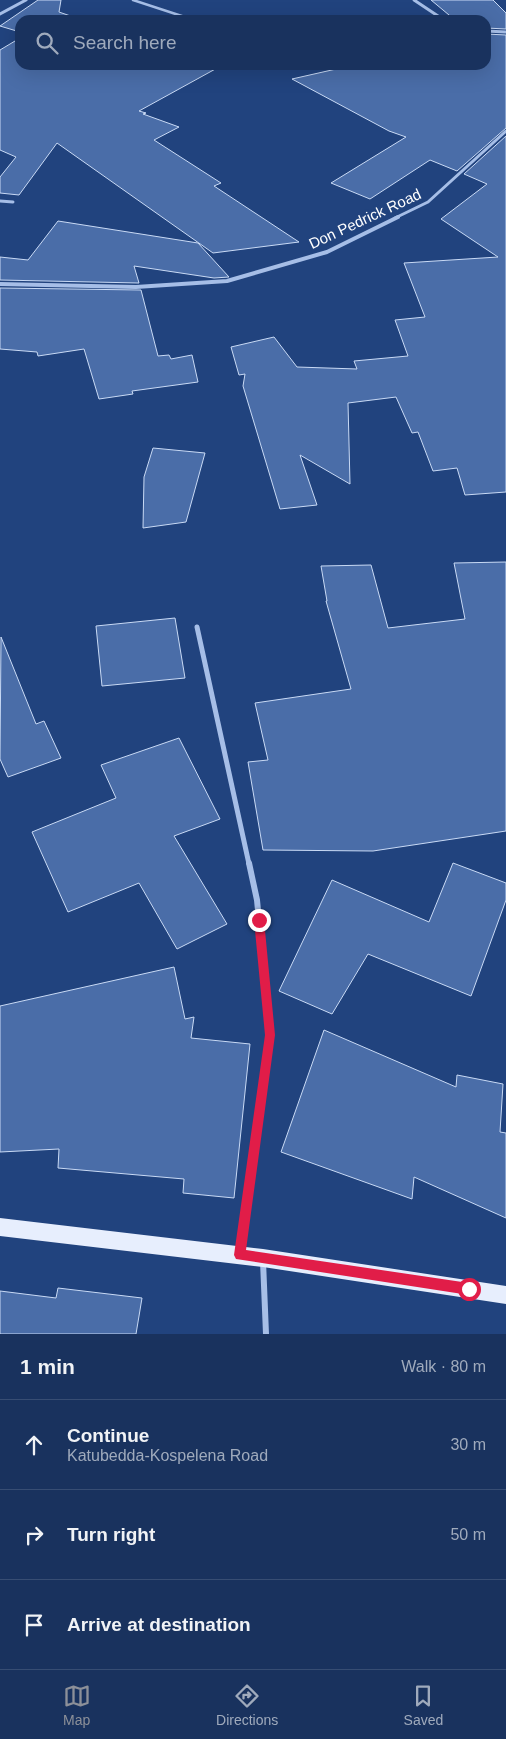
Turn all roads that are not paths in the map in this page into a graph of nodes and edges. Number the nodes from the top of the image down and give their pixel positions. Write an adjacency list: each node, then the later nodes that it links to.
1 (26, 0): 4 (street)
2 (133, 0): 5 (lane)
3 (414, 0): 6 (street)
4 (0, 14)
5 (179, 15)
6 (436, 15)
7 (491, 31): 8 (street)
8 (506, 32)
9 (506, 131): 12 (street, Don Pedrick Road)
10 (0, 201): 11 (street)
11 (13, 202)
12 (0, 284)
13 (197, 627): 15 (street)
14 (0, 1227): 15 (main road)
15 (240, 1255): 16 (main road)
16 (263, 1258): 17 (main road); 18 (street)
17 (506, 1295)
18 (266, 1334)

